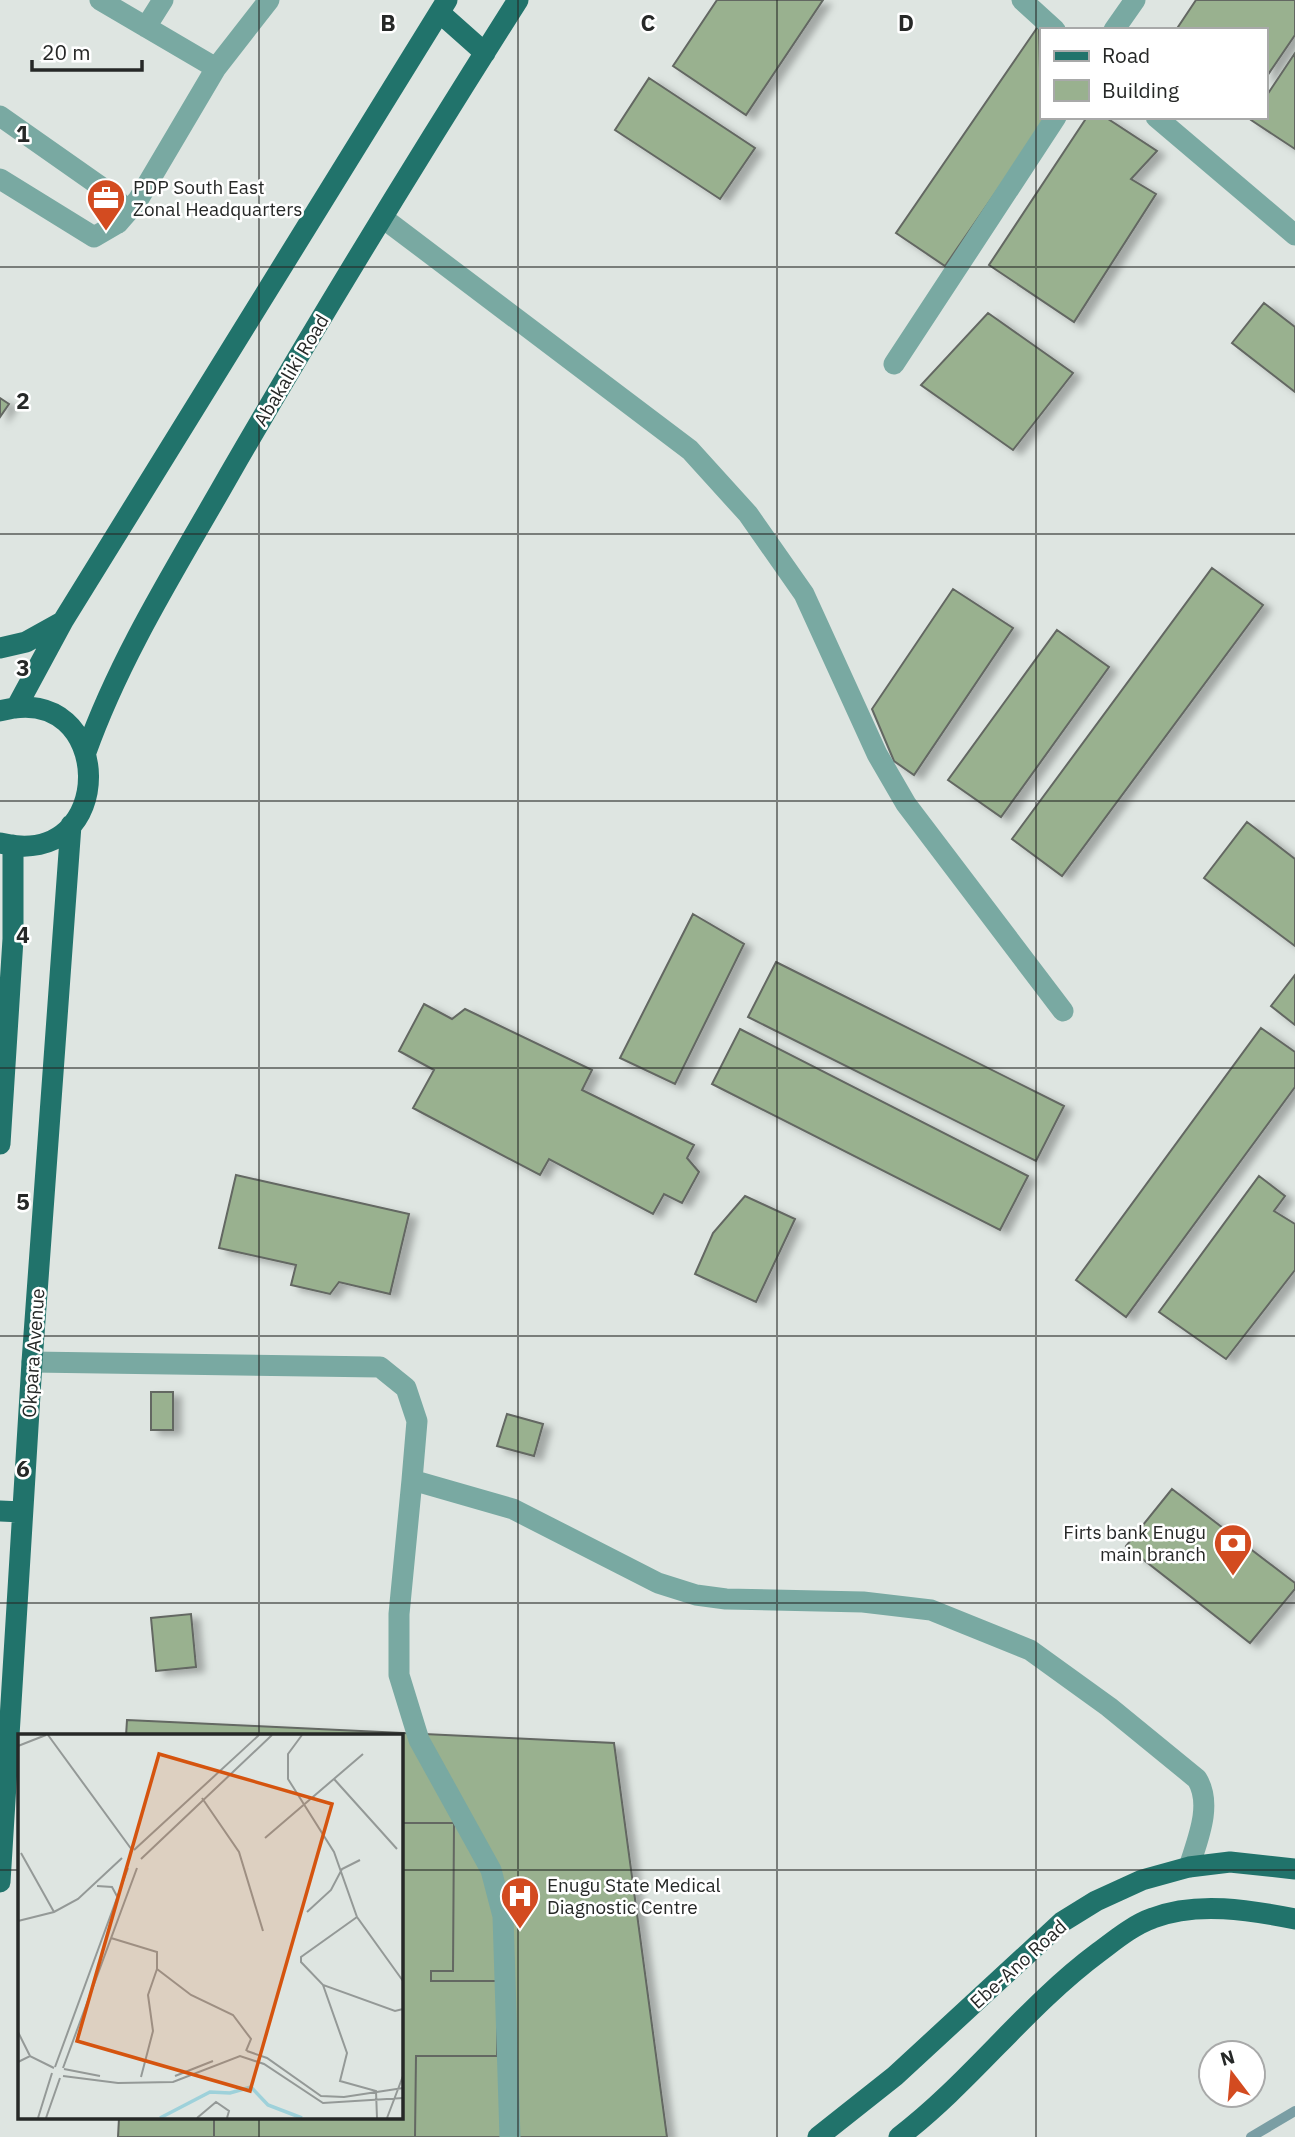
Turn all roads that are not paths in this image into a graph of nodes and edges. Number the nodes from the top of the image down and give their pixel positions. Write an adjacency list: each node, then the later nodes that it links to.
1 (100, 0): 8 (street)
2 (163, 0): 8 (street)
3 (269, 0): 12 (street)
4 (518, 0): 11 (main road, Abakaliki Road)
5 (1021, 0): 9 (street)
6 (1135, 0): 10 (street)
7 (444, 6): 11 (main road); 21 (main road)
8 (146, 27): 12 (street)
9 (1053, 28)
10 (1115, 28)
11 (485, 53): 17 (main road, Abakaliki Road)
12 (216, 68): 18 (street)
13 (0, 116): 18 (street)
14 (1055, 119): 20 (street)
15 (1158, 119): 19 (street)
16 (0, 179): 18 (street)
17 (383, 218): 24 (main road, Abakaliki Road); 27 (street)
18 (118, 223)
19 (1295, 235)
20 (894, 363)
21 (64, 621): 22 (main road); 23 (main road)
22 (0, 648)
23 (5, 709): 24 (main road)
24 (86, 752): 25 (main road)
25 (71, 825): 26 (main road); 30 (main road, Okpara Avenue)
26 (4, 845): 28 (main road)
27 (1063, 1011)
28 (3, 1067): 29 (main road)
29 (0, 1144)
30 (32, 1362): 31 (street); 33 (main road, Okpara Avenue)
31 (412, 1480): 34 (street); 38 (street)
32 (0, 1511): 33 (main road)
33 (22, 1512): 36 (main road, Okpara Avenue)
34 (1189, 1867): 35 (main road, Ebe-Ano Road); 39 (main road, Ebe-Ano Road)
35 (1295, 1869)
36 (0, 1882)
37 (1295, 1919): 40 (main road)
38 (510, 2137)
39 (818, 2137)
40 (899, 2137)

